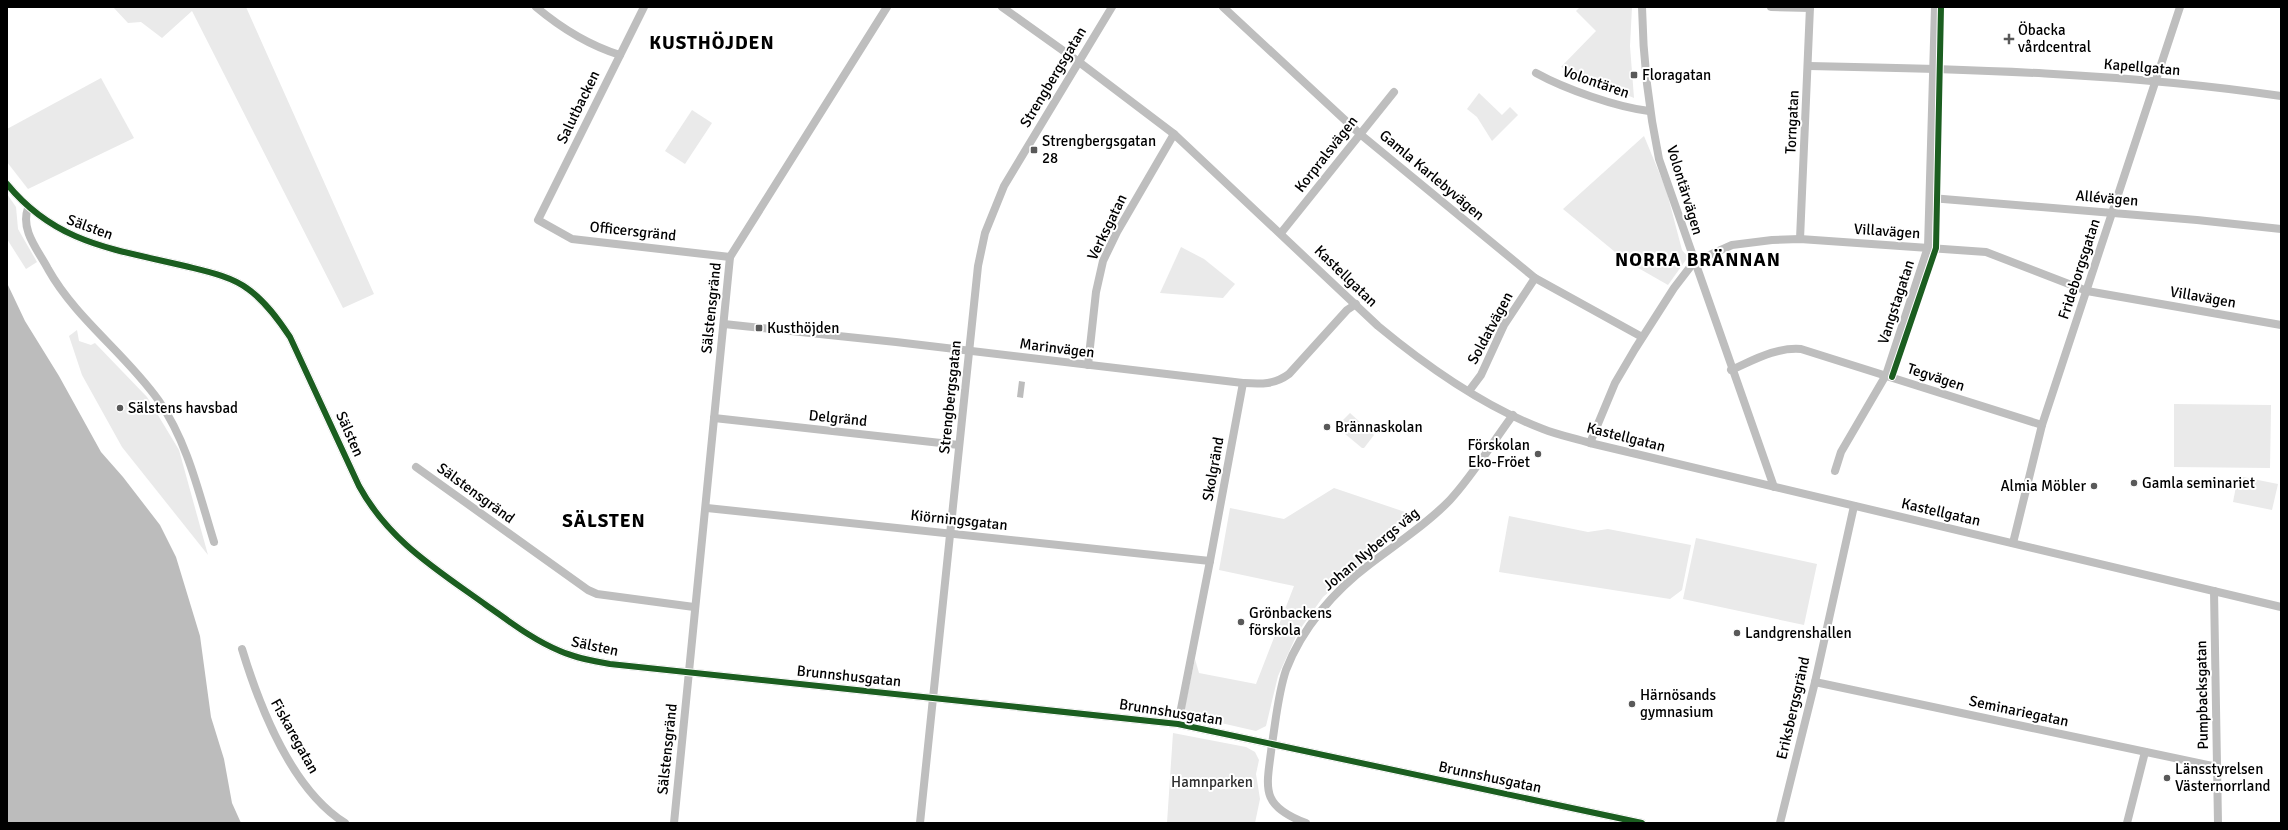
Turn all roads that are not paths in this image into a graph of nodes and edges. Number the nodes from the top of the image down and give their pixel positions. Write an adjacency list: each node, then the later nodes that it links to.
1 (536, 7): 12 (street)
2 (644, 7): 12 (street, Salutbacken)
3 (887, 7): 32 (street, Sälstensgränd)
4 (1002, 7): 13 (street, Kastellgatan)
5 (1112, 7): 13 (street, Strengbergsgatan)
6 (1223, 7): 22 (street, Gamla Karlebyvägen)
7 (1642, 7): 20 (street, Volontärvägen)
8 (1771, 7): 11 (street)
9 (1935, 7): 15 (street, Vangstagatan)
10 (2180, 7): 17 (street, Frideborgsgatan)
11 (1810, 8): 14 (street, Torngatan)
12 (620, 55): 27 (street, Salutbacken)
13 (1079, 62): 21 (street, Kastellgatan); 40 (street, Strengbergsgatan)
14 (1809, 66): 15 (street, Kapellgatan); 30 (street, Torngatan)
15 (1934, 68): 17 (street, Kapellgatan); 24 (street, Vangstagatan)
16 (1536, 73): 20 (street, Volontären)
17 (2156, 81): 19 (street, Kapellgatan); 26 (street, Frideborgsgatan)
18 (1394, 92): 22 (street, Korpralsvägen)
19 (2281, 96)
20 (1649, 111): 33 (street, Volontärvägen)
21 (1174, 134): 29 (street, Kastellgatan); 41 (street, Verksgatan)
22 (1360, 134): 29 (street, Korpralsvägen); 34 (street, Gamla Karlebyvägen)
23 (7, 184): 25 (street, Sälsten)
24 (1931, 198): 26 (street, Allévägen); 31 (street, Vangstagatan)
25 (28, 208): 57 (street); 64 (street, Sälsten)
26 (2112, 213): 28 (street, Allévägen); 35 (street, Frideborgsgatan)
27 (538, 220): 32 (street, Officersgränd)
28 (2281, 229)
29 (1281, 233): 36 (street, Kastellgatan)
30 (1800, 239): 31 (street, Villavägen); 33 (street, Villavägen)
31 (1928, 247): 35 (street, Villavägen); 43 (street, Vangstagatan)
32 (730, 257): 37 (street, Sälstensgränd)
33 (1694, 262): 39 (street, Villavägen); 42 (street, Volontärvägen)
34 (1534, 278): 39 (street, Gamla Karlebyvägen); 45 (street, Soldatvägen)
35 (2087, 291): 38 (street, Villavägen); 48 (street, Frideborgsgatan)
36 (1356, 304): 44 (street, Marinvägen); 45 (street, Kastellgatan)
37 (724, 324): 40 (street, Marinvägen); 47 (street, Sälstensgränd)
38 (2281, 325)
39 (1642, 337): 49 (street, Villavägen)
40 (969, 351): 41 (street, Marinvägen); 50 (street, Strengbergsgatan)
41 (1088, 365): 44 (street, Marinvägen)
42 (1731, 370): 43 (street, Tegvägen); 53 (street, Volontärvägen)
43 (1886, 375): 48 (street, Tegvägen); 52 (street, Vangstagatan)
44 (1243, 383): 59 (street, Skolgränd)
45 (1469, 391): 46 (street, Kastellgatan)
46 (1513, 415): 49 (street, Kastellgatan); 68 (street, Johan Nybergs väg)
47 (714, 418): 50 (street, Delgränd); 55 (street, Sälstensgränd)
48 (2042, 425): 58 (street, Frideborgsgatan)
49 (1590, 443): 53 (street, Kastellgatan)
50 (959, 445): 56 (street, Strengbergsgatan)
51 (416, 467): 61 (street, Sälstensgränd)
52 (1835, 471)
53 (1774, 487): 54 (street, Kastellgatan)
54 (1854, 506): 58 (street, Kastellgatan); 65 (street, Eriksbergsgränd)
55 (706, 508): 56 (street, Kiörningsgatan); 61 (street, Sälstensgränd)
56 (949, 533): 59 (street, Kiörningsgatan); 66 (street, Strengbergsgatan)
57 (214, 542)
58 (2013, 543): 60 (street, Kastellgatan)
59 (1209, 560): 67 (street, Skolgränd)
60 (2214, 591): 62 (street, Kastellgatan); 70 (street, Pumpbacksgatan)
61 (694, 607): 64 (street, Sälstensgränd)
62 (2281, 607)
63 (242, 649): 72 (street, Fiskaregatan)
64 (690, 672): 66 (street, Brunnshusgatan); 73 (street, Sälstensgränd)
65 (1815, 682): 69 (street, Seminariegatan); 77 (street, Eriksbergsgränd)
66 (934, 698): 67 (street, Brunnshusgatan); 74 (street, Strengbergsgatan)
67 (1178, 724): 68 (street, Brunnshusgatan)
68 (1272, 744): 71 (street, Brunnshusgatan); 75 (street, Johan Nybergs väg)
69 (2144, 752): 70 (street, Seminariegatan); 78 (street)
70 (2217, 767): 79 (street, Pumpbacksgatan)
71 (1607, 819): 76 (street, Brunnshusgatan)
72 (345, 823)
73 (674, 823)
74 (920, 823)
75 (1306, 823)
76 (1642, 823)
77 (1780, 823)
78 (2127, 823)
79 (2218, 823)

